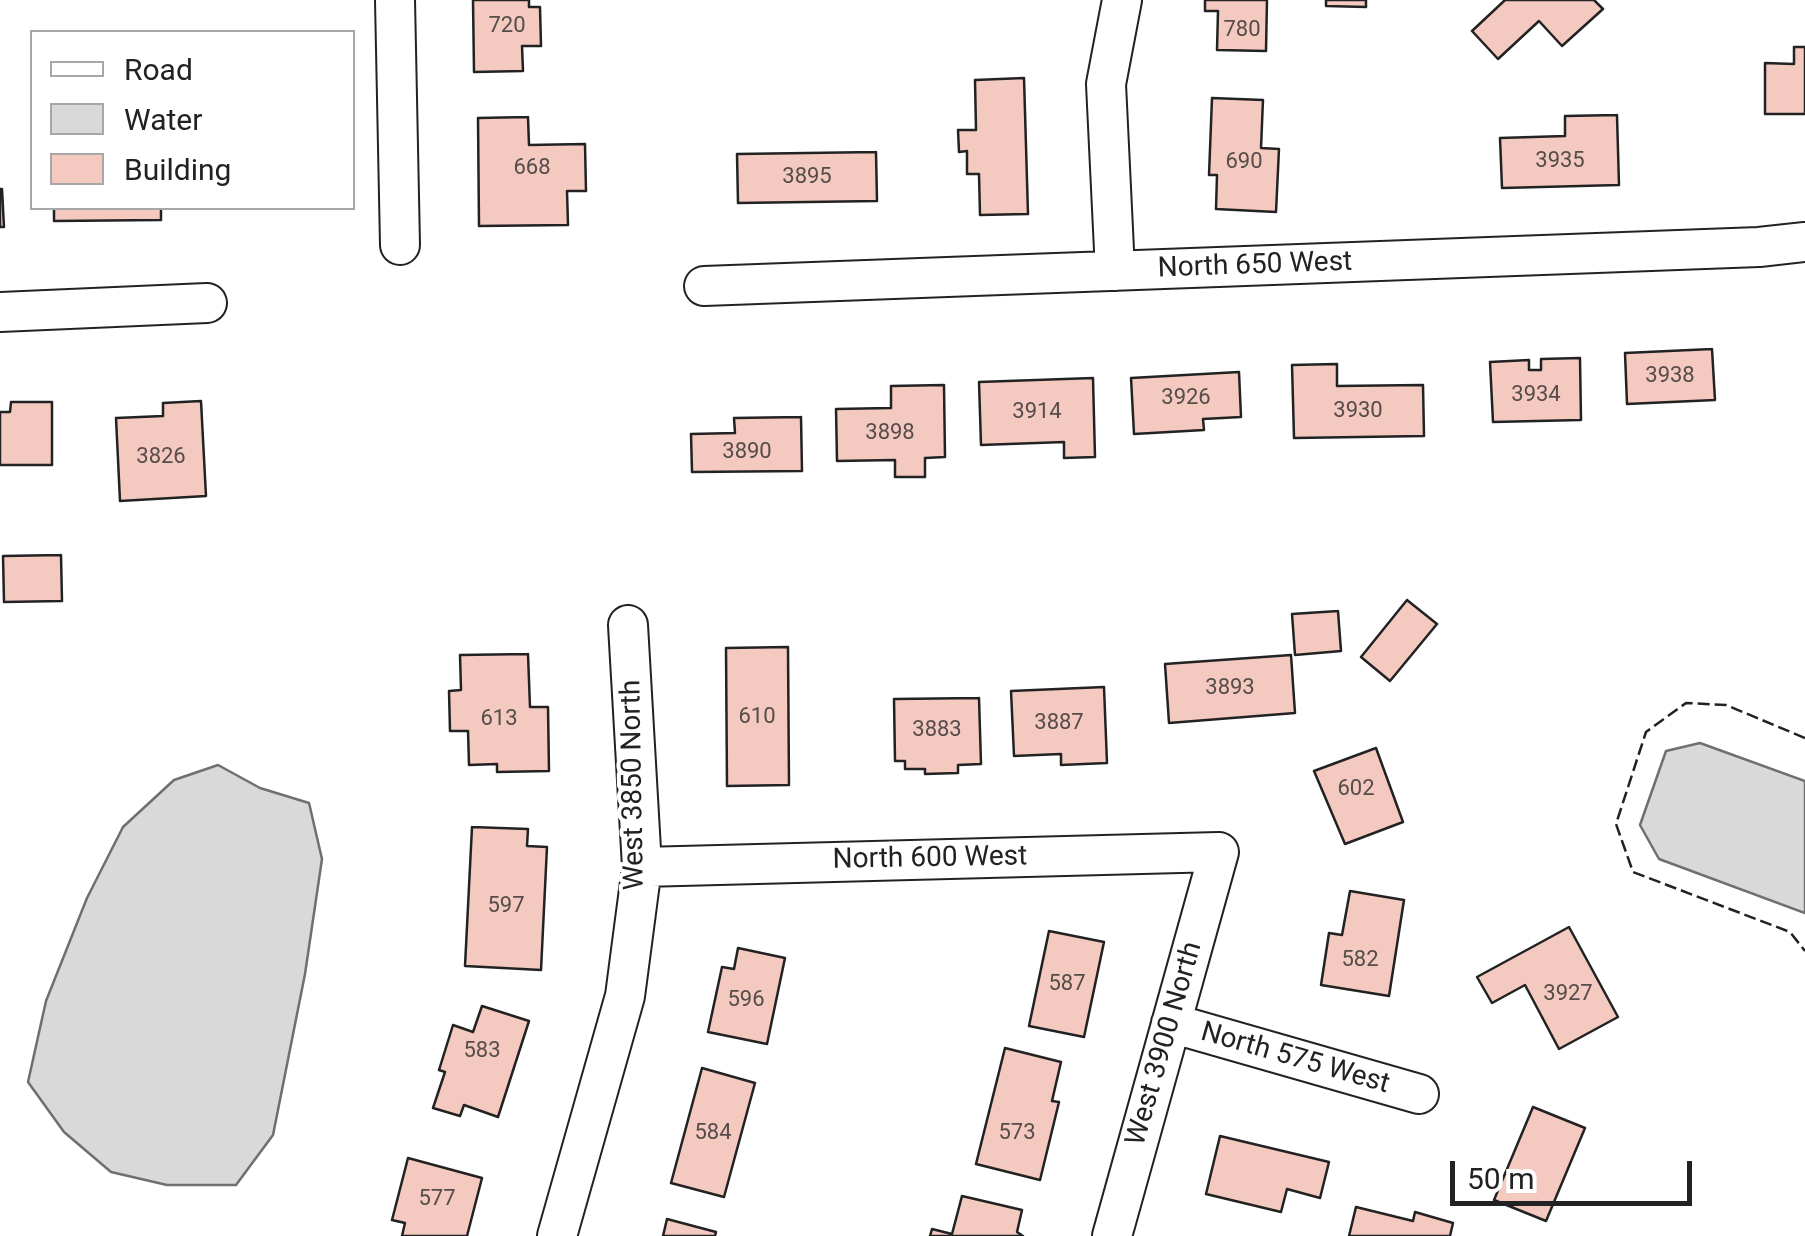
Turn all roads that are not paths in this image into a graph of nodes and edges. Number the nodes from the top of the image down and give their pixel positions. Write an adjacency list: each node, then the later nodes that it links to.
1 (396, 0): 4 (street)
2 (1122, 0): 5 (street)
3 (1805, 242): 5 (street, North 650 West)
4 (400, 244)
5 (1115, 271): 6 (street, North 650 West)
6 (704, 286)
7 (208, 303): 8 (street)
8 (0, 312)
9 (628, 625): 11 (street, West 3850 North)
10 (1219, 852): 11 (street, North 600 West); 12 (street, West 3900 North)
11 (642, 867): 14 (street, West 3850 North)
12 (1171, 1023): 13 (street, North 575 West); 15 (street, West 3900 North)
13 (1419, 1094)
14 (557, 1236)
15 (1112, 1236)

